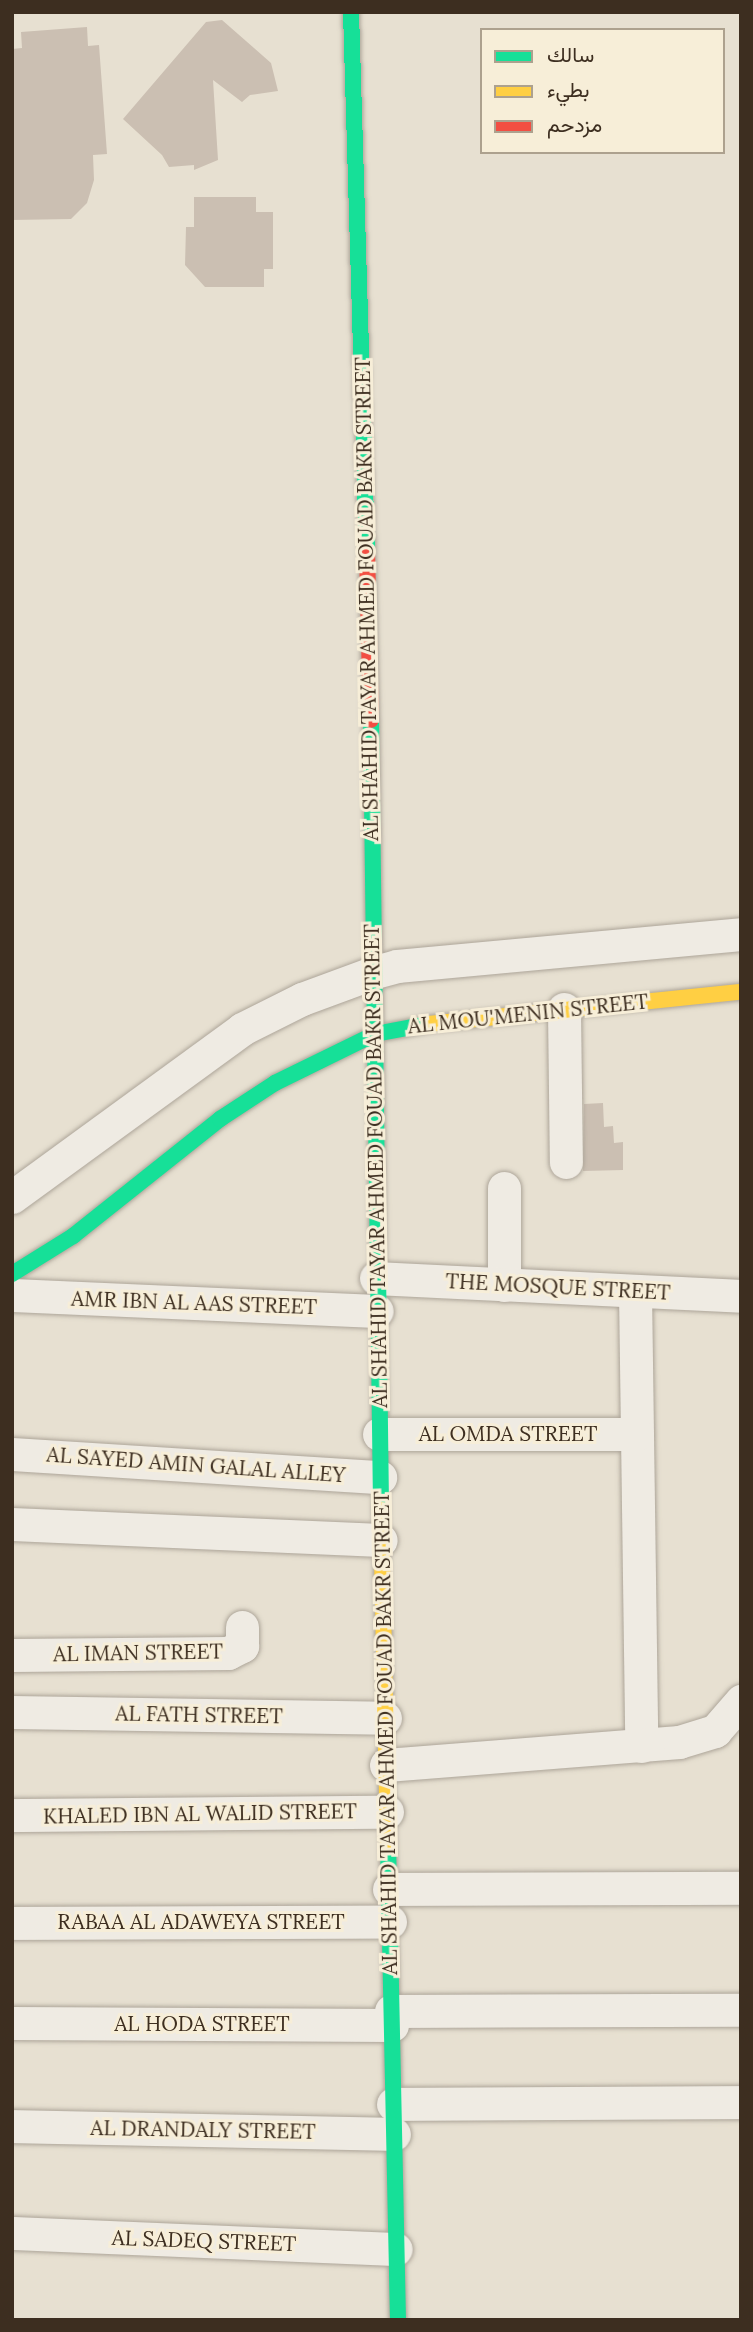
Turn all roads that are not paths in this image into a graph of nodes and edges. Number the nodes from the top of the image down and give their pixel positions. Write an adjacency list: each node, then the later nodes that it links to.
1 (351, 12): 3 (street, AL SHAHID TAYAR AHMED FOUAD BAKR STREET)
2 (741, 934): 3 (street)
3 (374, 972): 6 (street, AL SHAHID TAYAR AHMED FOUAD BAKR STREET); 9 (street)
4 (741, 992): 5 (street, AL MOU'MENIN STREET)
5 (564, 1009): 6 (street, AL MOU'MENIN STREET); 7 (street)
6 (375, 1034): 10 (street, AL MOU'MENIN STREET); 11 (street, AL SHAHID TAYAR AHMED FOUAD BAKR STREET)
7 (566, 1162)
8 (504, 1188): 12 (street)
9 (12, 1197)
10 (12, 1274)
11 (376, 1278): 12 (street, THE MOSQUE STREET); 16 (street, AL SHAHID TAYAR AHMED FOUAD BAKR STREET)
12 (505, 1285): 13 (street, THE MOSQUE STREET)
13 (635, 1291): 15 (street, THE MOSQUE STREET); 18 (street)
14 (12, 1295): 16 (street, AMR IBN AL AAS STREET)
15 (741, 1296)
16 (377, 1311): 17 (street, AL SHAHID TAYAR AHMED FOUAD BAKR STREET)
17 (379, 1434): 18 (street, AL OMDA STREET); 20 (street, AL SHAHID TAYAR AHMED FOUAD BAKR STREET)
18 (636, 1434): 28 (street)
19 (12, 1454): 20 (street, AL SAYED AMIN GALAL ALLEY)
20 (380, 1477): 22 (street, AL SHAHID TAYAR AHMED FOUAD BAKR STREET)
21 (12, 1524): 22 (street)
22 (381, 1540): 27 (street, AL SHAHID TAYAR AHMED FOUAD BAKR STREET)
23 (242, 1627): 24 (street, AL IMAN STREET)
24 (12, 1655)
25 (741, 1701): 28 (street)
26 (12, 1712): 27 (street, AL FATH STREET)
27 (385, 1718): 29 (street, AL SHAHID TAYAR AHMED FOUAD BAKR STREET)
28 (641, 1746): 29 (street)
29 (386, 1765): 30 (street, AL SHAHID TAYAR AHMED FOUAD BAKR STREET)
30 (387, 1812): 31 (street, KHALED IBN AL WALID STREET); 33 (street, AL SHAHID TAYAR AHMED FOUAD BAKR STREET)
31 (12, 1815)
32 (741, 1888): 33 (street)
33 (389, 1889): 34 (street, AL SHAHID TAYAR AHMED FOUAD BAKR STREET)
34 (390, 1922): 35 (street, RABAA AL ADAWEYA STREET); 37 (street, AL SHAHID TAYAR AHMED FOUAD BAKR STREET)
35 (12, 1923)
36 (741, 2010): 37 (street, AL HODA STREET)
37 (392, 2018): 38 (street, AL HODA STREET); 40 (street, AL SHAHID TAYAR AHMED FOUAD BAKR STREET)
38 (12, 2023)
39 (741, 2102): 40 (street, AL DRANDALY STREET)
40 (394, 2119): 41 (street, AL DRANDALY STREET); 43 (street, AL SHAHID TAYAR AHMED FOUAD BAKR STREET)
41 (12, 2126)
42 (12, 2233): 43 (street, AL SADEQ STREET)
43 (397, 2249): 44 (street, AL SHAHID TAYAR AHMED FOUAD BAKR STREET)
44 (398, 2320)

